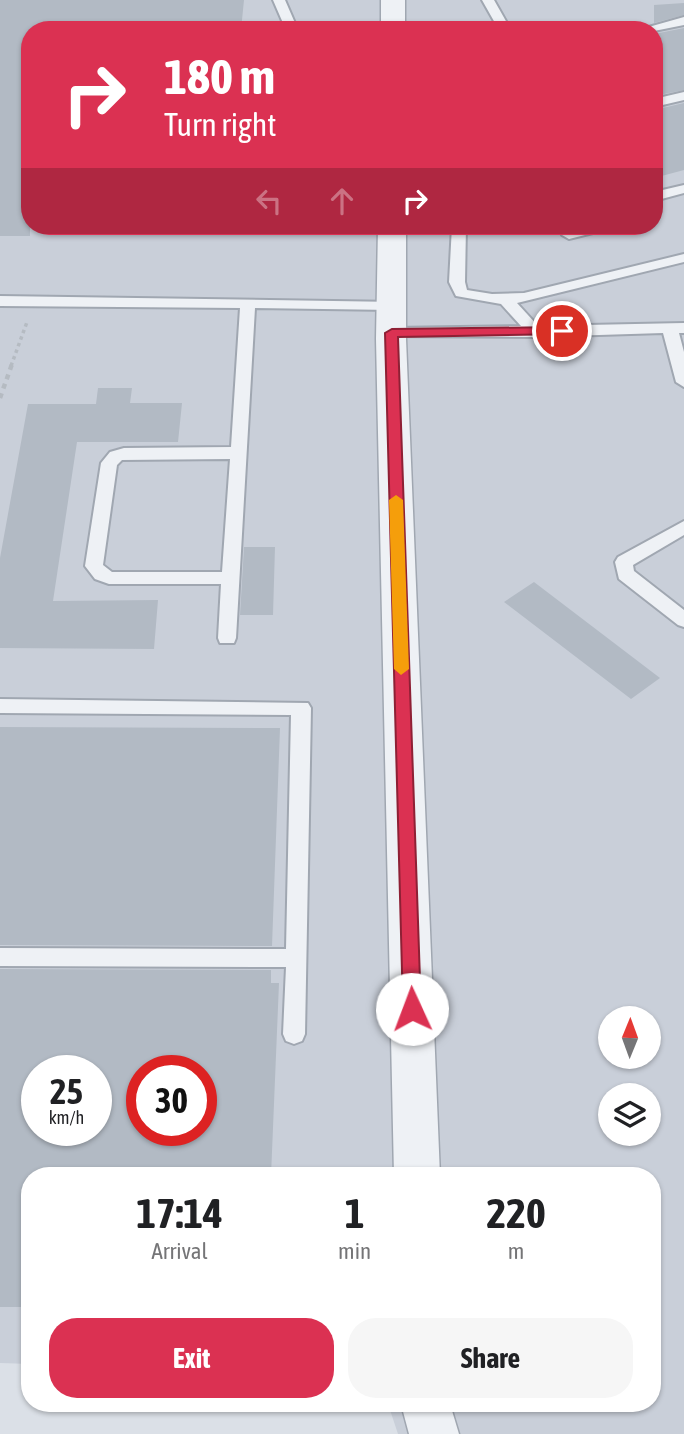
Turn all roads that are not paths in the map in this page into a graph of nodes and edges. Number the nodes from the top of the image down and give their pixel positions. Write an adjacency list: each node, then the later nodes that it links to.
1 (279, 0): 4 (lane)
2 (393, 0): 5 (street)
3 (488, 0): 6 (lane)
4 (288, 21)
5 (393, 21)
6 (500, 21)
7 (684, 21): 8 (lane)
8 (663, 26)
9 (684, 96): 10 (lane)
10 (663, 101)
11 (684, 189): 12 (lane)
12 (663, 195)
13 (392, 235): 19 (street)
14 (459, 235): 16 (lane)
15 (684, 258): 16 (lane)
16 (506, 300): 21 (lane)
17 (0, 301): 18 (lane)
18 (248, 304): 19 (lane); 23 (lane)
19 (392, 319): 21 (lane); 32 (street)
20 (677, 328): 21 (lane); 22 (lane)
21 (535, 332)
22 (684, 382)
23 (239, 453): 25 (lane); 25 (lane)
24 (684, 527): 26 (lane)
25 (231, 578): 27 (lane)
26 (684, 620)
27 (227, 638)
28 (0, 706): 30 (lane)
29 (0, 957): 30 (lane)
30 (297, 958): 31 (lane)
31 (294, 1034)
32 (417, 1167)
33 (428, 1412): 34 (street)
34 (434, 1434)

